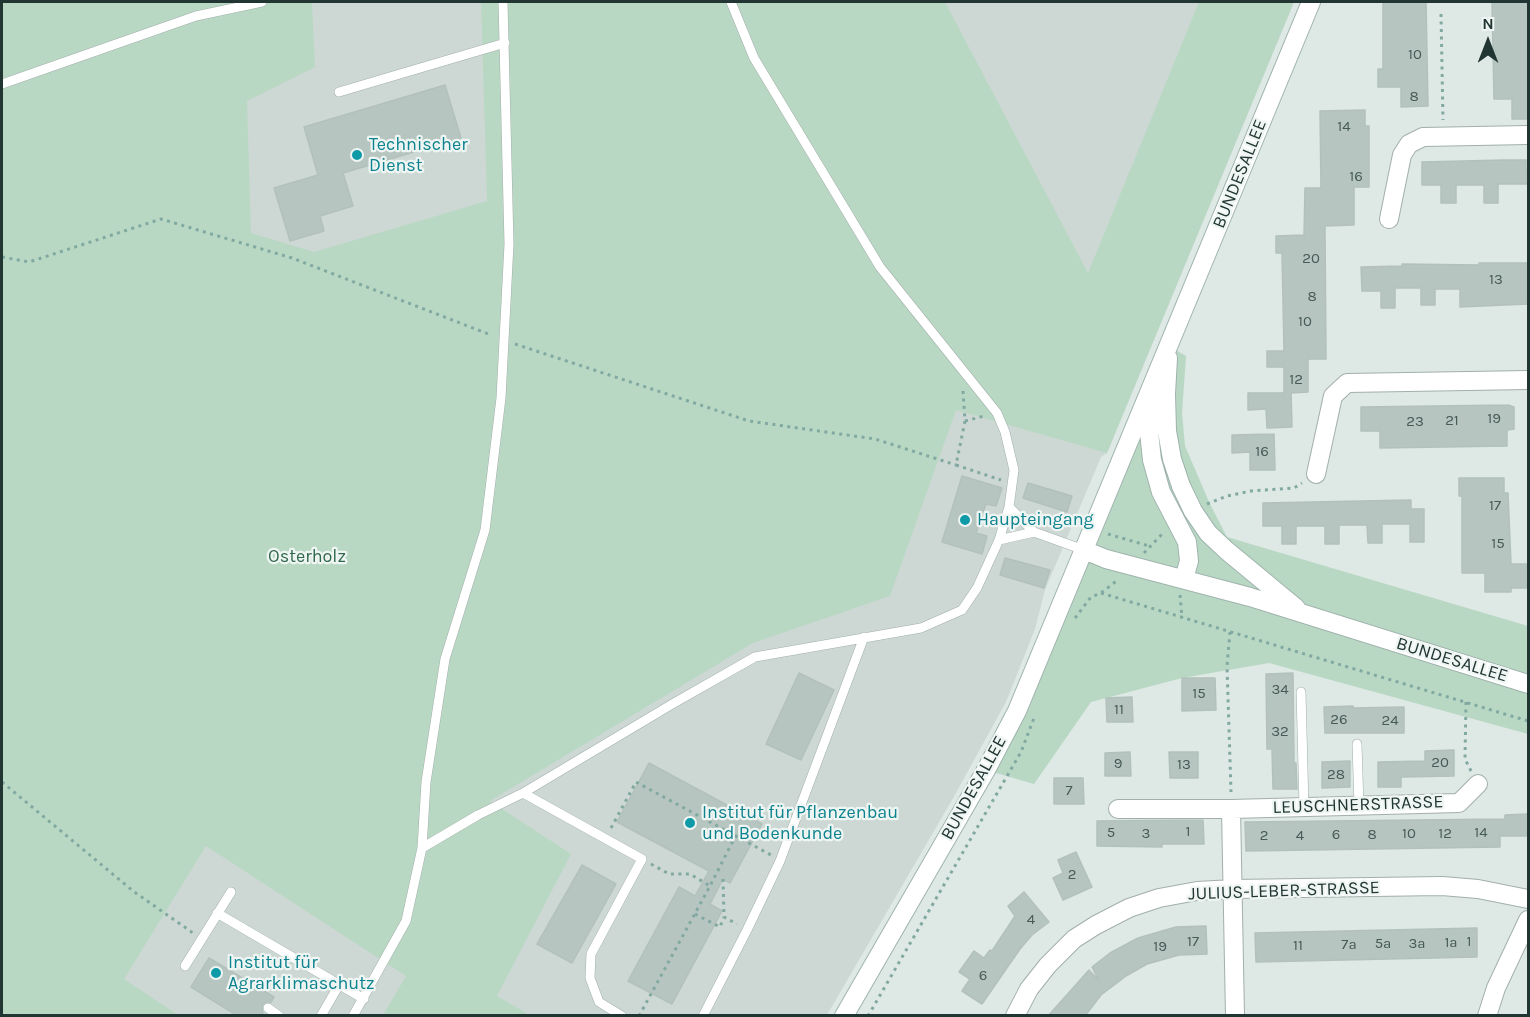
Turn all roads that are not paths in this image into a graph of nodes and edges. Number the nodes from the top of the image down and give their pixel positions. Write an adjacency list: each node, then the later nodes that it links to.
1 (262, 2): 6 (lane)
2 (503, 2): 5 (lane)
3 (731, 2): 14 (lane)
4 (1311, 2): 10 (street, BUNDESALLEE)
5 (505, 42): 7 (lane); 30 (lane)
6 (2, 84)
7 (339, 92)
8 (1528, 135): 9 (street)
9 (1389, 219)
10 (1169, 346): 12 (street, BUNDESALLEE); 19 (street, BUNDESALLEE)
11 (1528, 380): 13 (street)
12 (1150, 391): 17 (street, BUNDESALLEE); 18 (street, BUNDESALLEE)
13 (1316, 474)
14 (1009, 507): 15 (lane); 16 (lane)
15 (1034, 532): 16 (lane); 17 (lane)
16 (999, 540): 20 (lane)
17 (1084, 550): 18 (street, BUNDESALLEE); 46 (street, BUNDESALLEE)
18 (1184, 579): 19 (street, BUNDESALLEE)
19 (1307, 616): 21 (street, BUNDESALLEE)
20 (864, 637): 25 (lane); 45 (lane)
21 (1528, 684)
22 (1301, 692): 27 (lane)
23 (1357, 744): 26 (lane)
24 (1478, 784): 26 (street, LEUSCHNERSTRASSE)
25 (523, 793): 30 (lane); 44 (lane)
26 (1359, 806): 27 (street, LEUSCHNERSTRASSE)
27 (1304, 807): 29 (street, LEUSCHNERSTRASSE)
28 (1118, 809): 29 (street, LEUSCHNERSTRASSE)
29 (1231, 809): 31 (street)
30 (422, 848): 39 (lane)
31 (1233, 889): 33 (street, JULIUS-LEBER-STRASSE); 47 (street, JULIUS-LEBER-STRASSE); 48 (street)
32 (231, 891): 34 (lane)
33 (1528, 899)
34 (217, 913): 37 (lane); 38 (lane)
35 (1528, 920): 36 (street)
36 (1524, 940): 49 (street)
37 (185, 966)
38 (339, 985): 39 (lane); 42 (lane)
39 (364, 999): 43 (lane)
40 (268, 1008): 41 (lane)
41 (279, 1016)
42 (321, 1016)
43 (353, 1016)
44 (622, 1016)
45 (703, 1016)
46 (843, 1016)
47 (1015, 1016)
48 (1235, 1016)
49 (1487, 1016)

